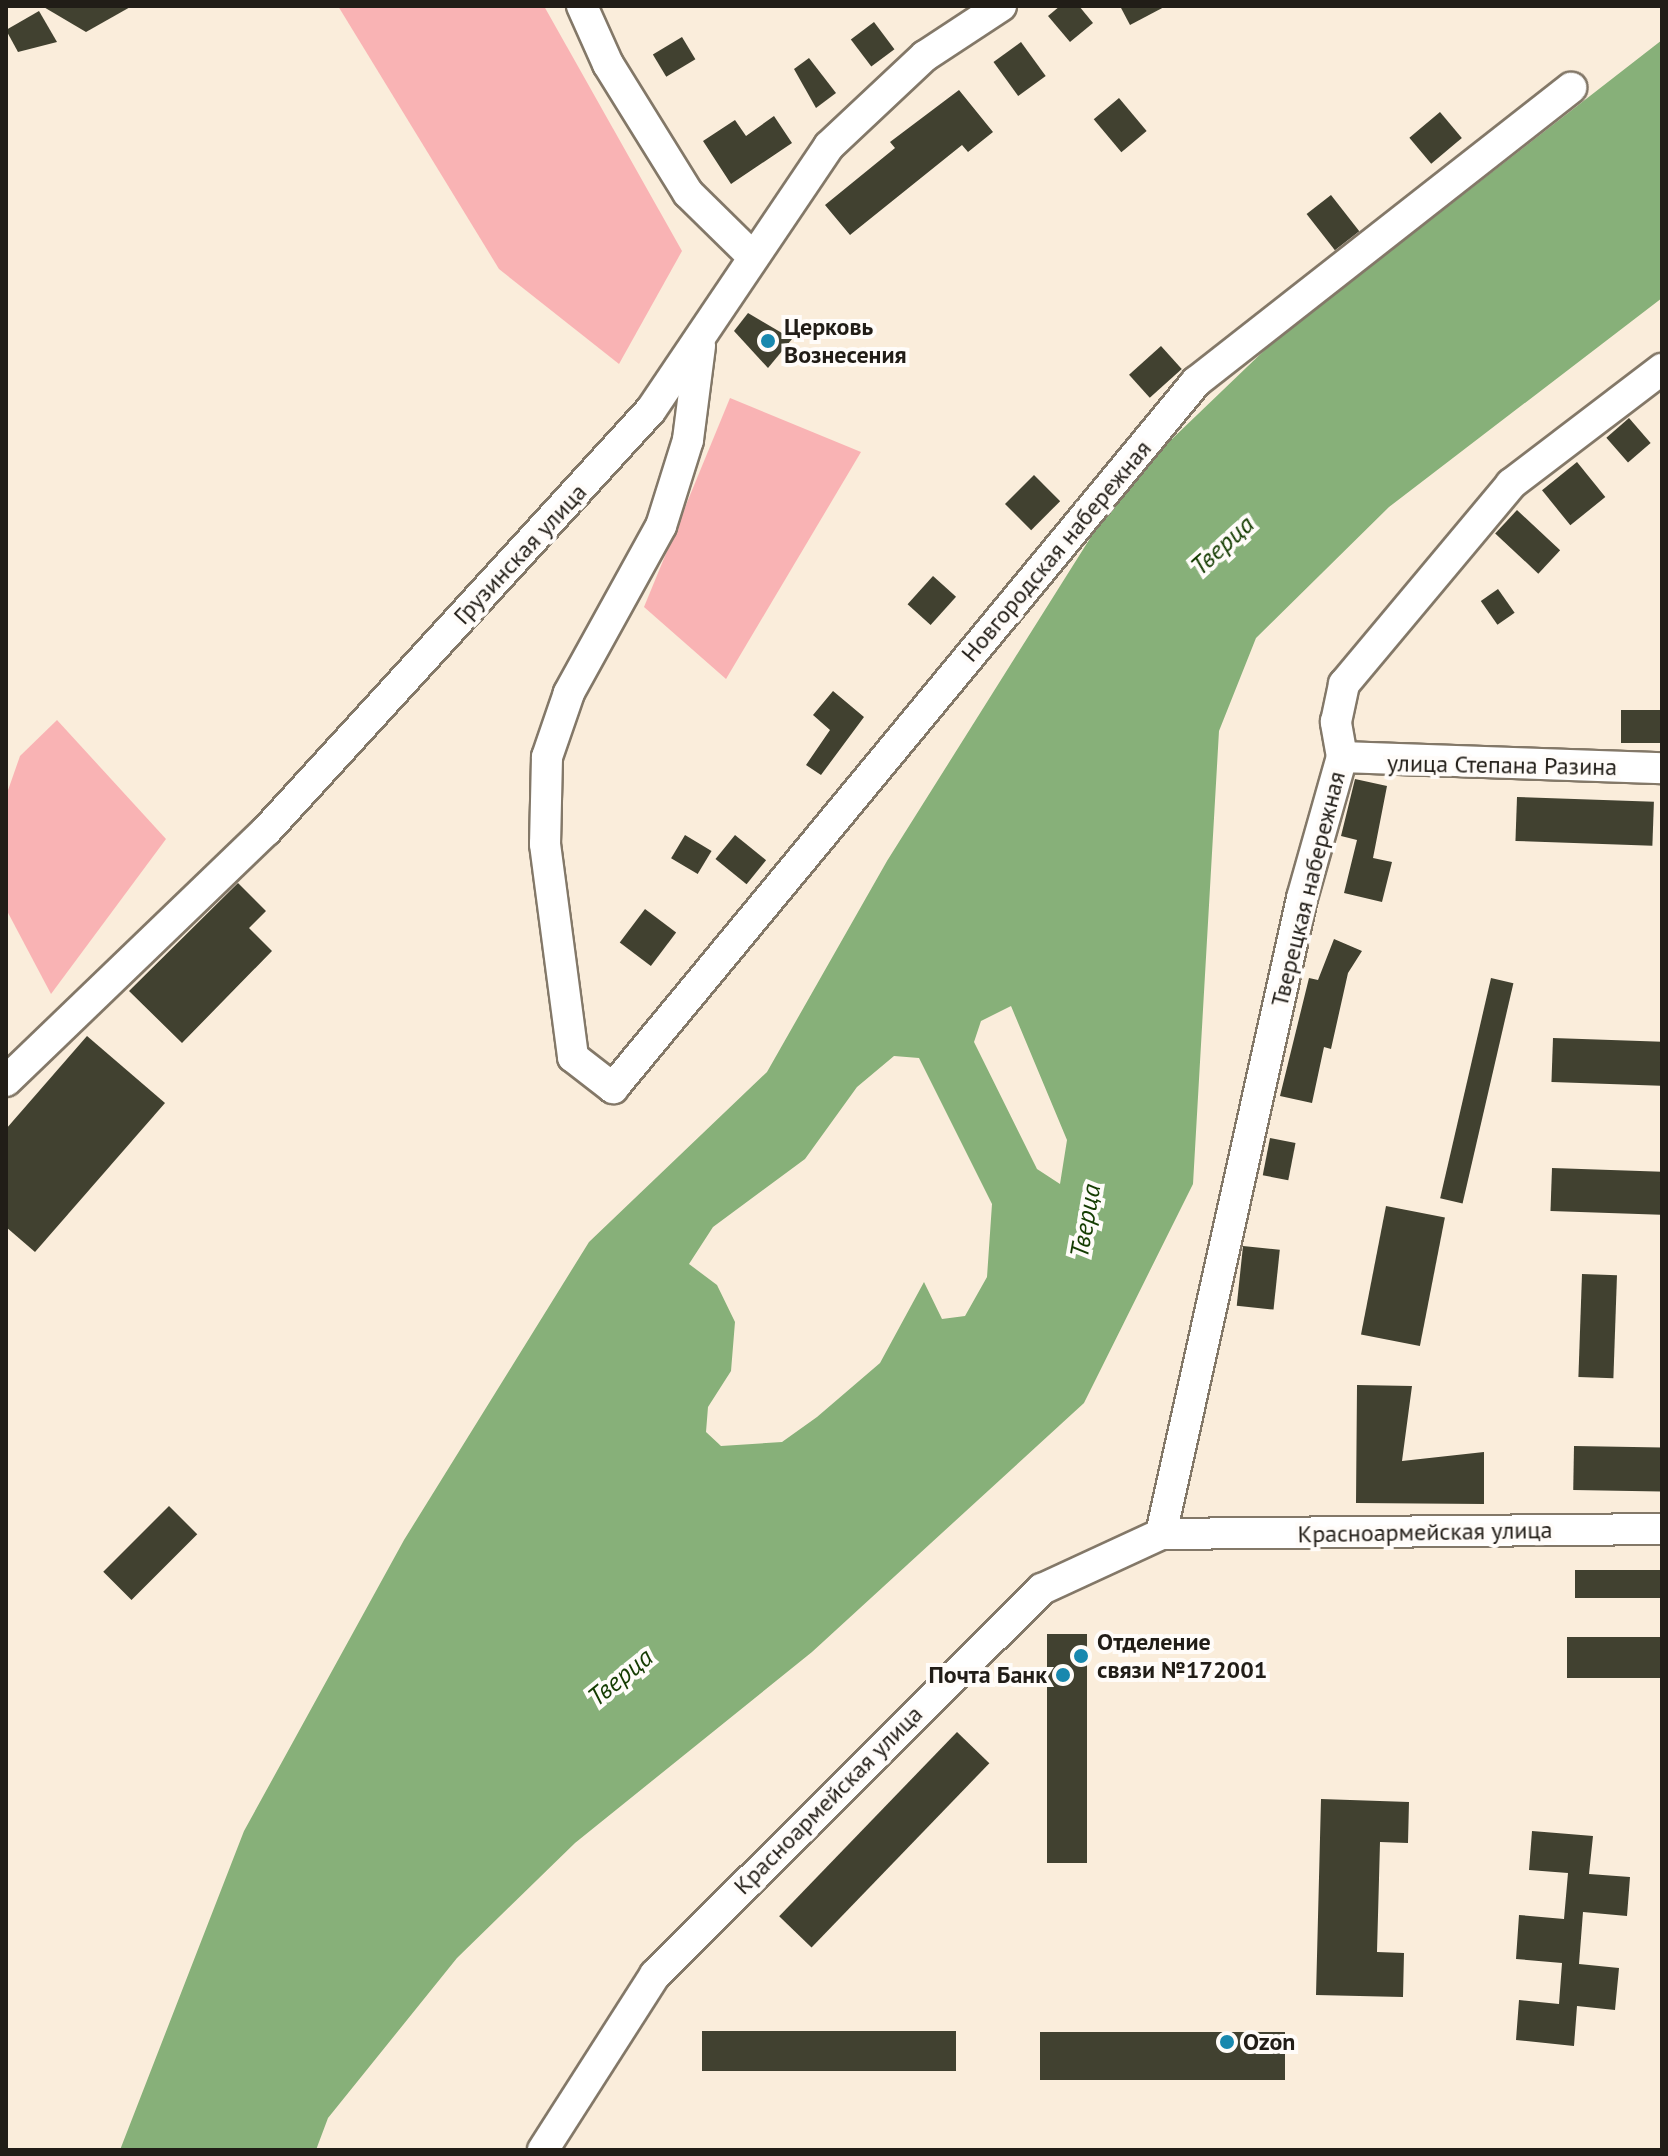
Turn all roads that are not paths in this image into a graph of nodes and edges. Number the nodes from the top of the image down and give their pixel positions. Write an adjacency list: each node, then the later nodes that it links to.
1 (582, 6): 4 (street)
2 (1001, 6): 4 (street, Грузинская улица)
3 (1571, 88): 5 (street, Новгородская набережная)
4 (752, 256): 5 (street, Грузинская улица)
5 (700, 346): 9 (street, Грузинская улица)
6 (1662, 369): 7 (street, Тверецкая набережная)
7 (1342, 757): 8 (street, улица Степана Разина); 11 (street, Тверецкая набережная)
8 (1662, 768)
9 (6, 1081)
10 (1662, 1529): 11 (street, Красноармейская улица)
11 (1161, 1534): 12 (street, Красноармейская улица)
12 (543, 2150)

